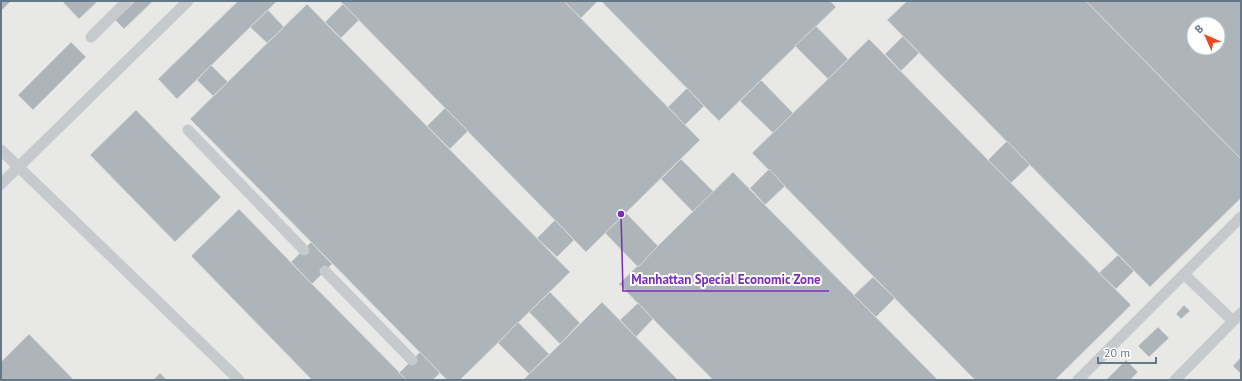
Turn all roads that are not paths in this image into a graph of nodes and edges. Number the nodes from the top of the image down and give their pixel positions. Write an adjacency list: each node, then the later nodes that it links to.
1 (127, 1): 3 (lane)
2 (188, 1): 6 (lane)
3 (91, 37)
4 (188, 130): 9 (lane)
5 (1, 150): 6 (lane)
6 (18, 167): 7 (lane); 14 (lane)
7 (1, 184)
8 (1241, 217): 11 (lane)
9 (304, 250)
10 (325, 271): 13 (lane)
11 (1184, 274): 12 (lane); 15 (lane)
12 (1237, 317): 16 (lane)
13 (412, 360)
14 (239, 380)
15 (1078, 380)
16 (1175, 380)

